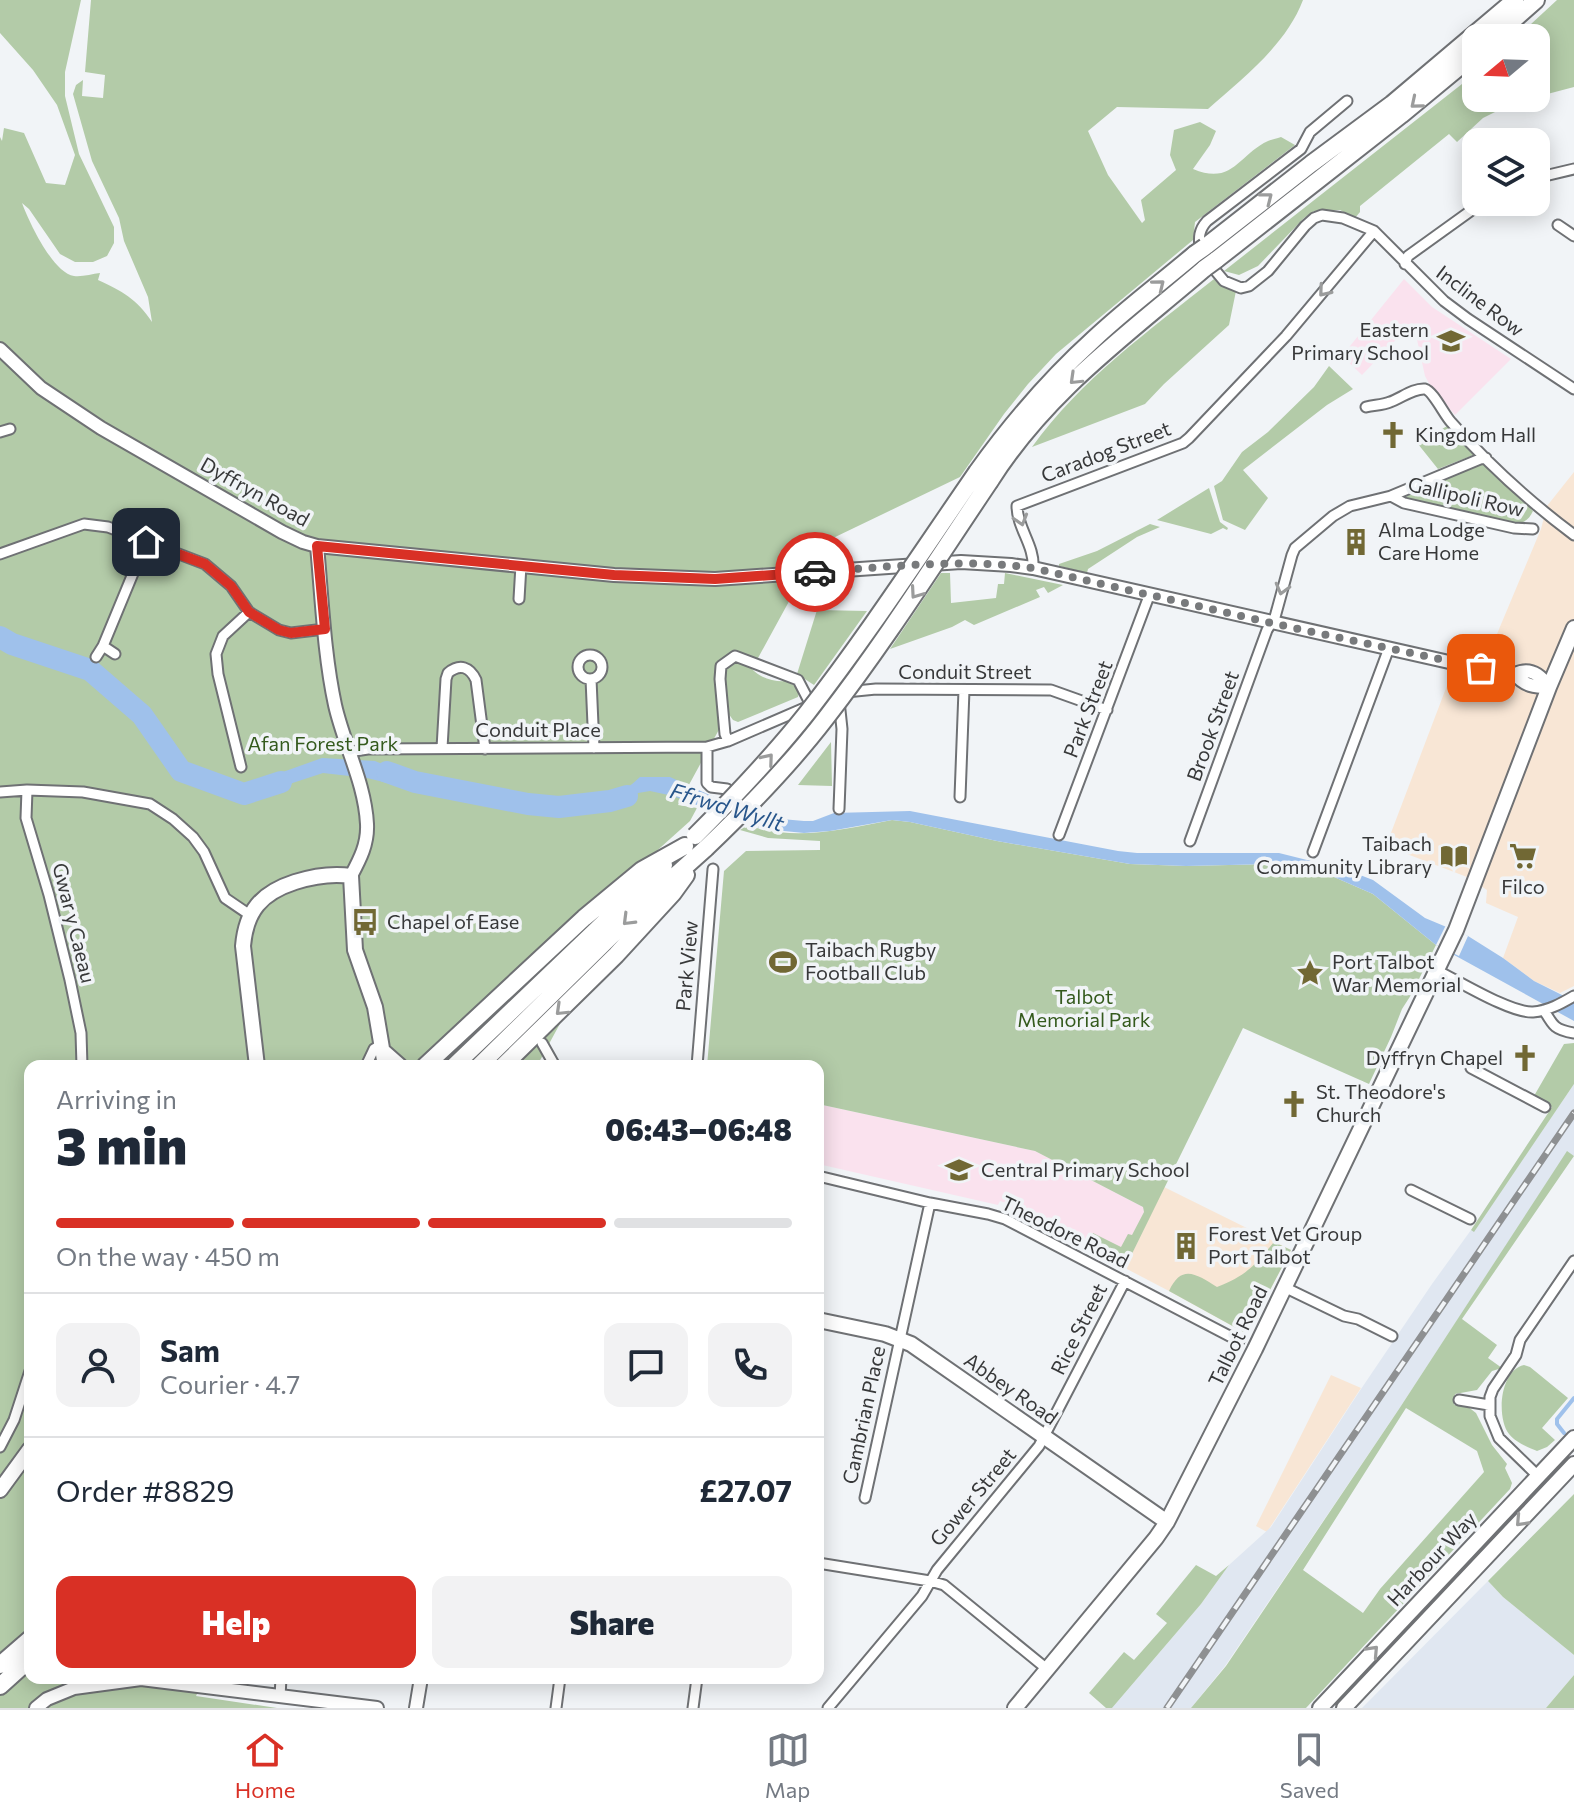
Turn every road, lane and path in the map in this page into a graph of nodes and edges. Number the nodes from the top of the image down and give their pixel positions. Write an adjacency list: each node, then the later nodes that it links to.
1 (1515, 0): 12 (highway, one-way to 1)
2 (1536, 0): 3 (highway)
3 (1509, 24)
4 (1462, 65): 12 (highway, one-way to 12)
5 (1347, 101): 10 (street)
6 (1574, 169): 7 (street)
7 (1550, 175)
8 (1464, 216): 13 (street)
9 (1558, 225): 11 (street)
10 (1374, 231): 13 (street, Incline Row); 25 (street, Caradog Street, one-way to 25)
11 (1574, 236)
12 (1205, 257): 59 (highway, bridge)
13 (1405, 264): 15 (street, Incline Row)
14 (0, 349): 22 (street, Dyffryn Road)
15 (1574, 389)
16 (1366, 407): 17 (street)
17 (1486, 458): 18 (street); 20 (street)
18 (1391, 496): 19 (street, Gallipoli Row); 29 (street, Brook Street, one-way to 29)
19 (1533, 529)
20 (1574, 535)
21 (146, 542): 23 (street); 28 (street); 32 (street)
22 (317, 546): 24 (street, Dyffryn Road); 31 (street)
23 (0, 554)
24 (521, 565): 25 (street, Dyffryn Road); 27 (street)
25 (1033, 568): 26 (street, Dyffryn Road)
26 (1149, 596): 29 (street, Dyffryn Road); 42 (street, Park Street)
27 (519, 599)
28 (249, 612): 31 (street); 43 (street)
29 (1271, 623): 33 (street, Dyffryn Road); 58 (street, Brook Street)
30 (1574, 628): 37 (main road, Talbot Road)
31 (325, 629): 50 (street)
32 (103, 646): 34 (street); 35 (street)
33 (1389, 648): 37 (street, Dyffryn Road); 60 (street)
34 (115, 654)
35 (96, 657)
36 (591, 679): 48 (street)
37 (1549, 687): 64 (main road, Talbot Road)
38 (964, 690): 39 (street, Conduit Street); 42 (street, Conduit Street); 55 (street)
39 (838, 693): 40 (street, Conduit Street); 56 (street)
40 (821, 697): 41 (street, Conduit Place)
41 (811, 705): 45 (street, Conduit Place); 45 (street)
42 (1107, 710): 57 (street, Park Street)
43 (230, 722): 44 (street); 51 (street)
44 (218, 724)
45 (728, 741): 46 (street, Conduit Place)
46 (707, 747): 48 (street, Conduit Place); 52 (street)
47 (442, 748): 49 (street, Conduit Place); 49 (street); 50 (street, Conduit Place)
48 (594, 748): 49 (street, Conduit Place)
49 (485, 749)
50 (350, 756): 62 (street)
51 (241, 767)
52 (727, 789)
53 (27, 790): 54 (street); 63 (street); 70 (street, Gwar y Caeau)
54 (0, 792)
55 (960, 797)
56 (839, 809)
57 (1059, 835)
58 (1190, 841)
59 (695, 843): 73 (highway); 74 (highway, one-way to 59); 75 (highway, one-way to 75)
60 (1313, 852)
61 (713, 869): 77 (street, Park View)
62 (351, 876): 63 (main road); 69 (main road)
63 (250, 915): 71 (main road)
64 (1436, 970): 66 (street); 86 (main road, Talbot Road)
65 (1572, 997): 66 (street)
66 (1547, 1009): 67 (street)
67 (1574, 1033)
68 (542, 1043): 76 (street)
69 (383, 1054): 72 (street)
70 (82, 1060)
71 (256, 1060)
72 (369, 1060)
73 (431, 1060)
74 (460, 1060)
75 (494, 1060)
76 (552, 1060)
77 (697, 1060)
78 (1471, 1068): 79 (street)
79 (1545, 1107)
80 (824, 1177): 82 (street, Theodore Road)
81 (1411, 1190): 83 (street)
82 (930, 1203): 85 (street, Theodore Road); 89 (street, Cambrian Place)
83 (1470, 1219)
84 (1574, 1261): 93 (street)
85 (1125, 1281): 90 (street, Theodore Road); 94 (street, Rice Street)
86 (1284, 1287): 88 (street); 102 (main road, Talbot Road)
87 (824, 1321): 89 (main road, Abbey Road)
88 (1392, 1336)
89 (899, 1339): 94 (main road, Abbey Road); 101 (street, Cambrian Place)
90 (1239, 1341)
91 (24, 1389): 96 (street)
92 (1459, 1400): 93 (street)
93 (1489, 1405): 99 (street)
94 (1045, 1437): 102 (main road, Abbey Road); 104 (street, Gower Street)
95 (1574, 1438): 99 (main road, Harbour Way)
96 (0, 1447)
97 (24, 1457): 100 (main road)
98 (1574, 1464): 124 (main road, Harbour Way, one-way to 124)
99 (1538, 1476): 123 (main road, Harbour Way, one-way to 99)
100 (0, 1490)
101 (865, 1498)
102 (1167, 1522): 108 (main road, Talbot Road)
103 (824, 1564): 104 (street)
104 (930, 1581): 108 (street); 121 (street, Gower Street)
105 (24, 1644): 107 (highway)
106 (24, 1664): 114 (highway)
107 (0, 1665)
108 (1047, 1669): 122 (main road, Talbot Road)
109 (101, 1684): 116 (street)
110 (181, 1684): 115 (street)
111 (420, 1684): 118 (street)
112 (559, 1684): 119 (street)
113 (696, 1684): 120 (street)
114 (0, 1686)
115 (288, 1700): 117 (street)
116 (36, 1708)
117 (377, 1708)
118 (416, 1708)
119 (556, 1708)
120 (693, 1708)
121 (828, 1708)
122 (1015, 1708)
123 (1320, 1708)
124 (1344, 1708)

